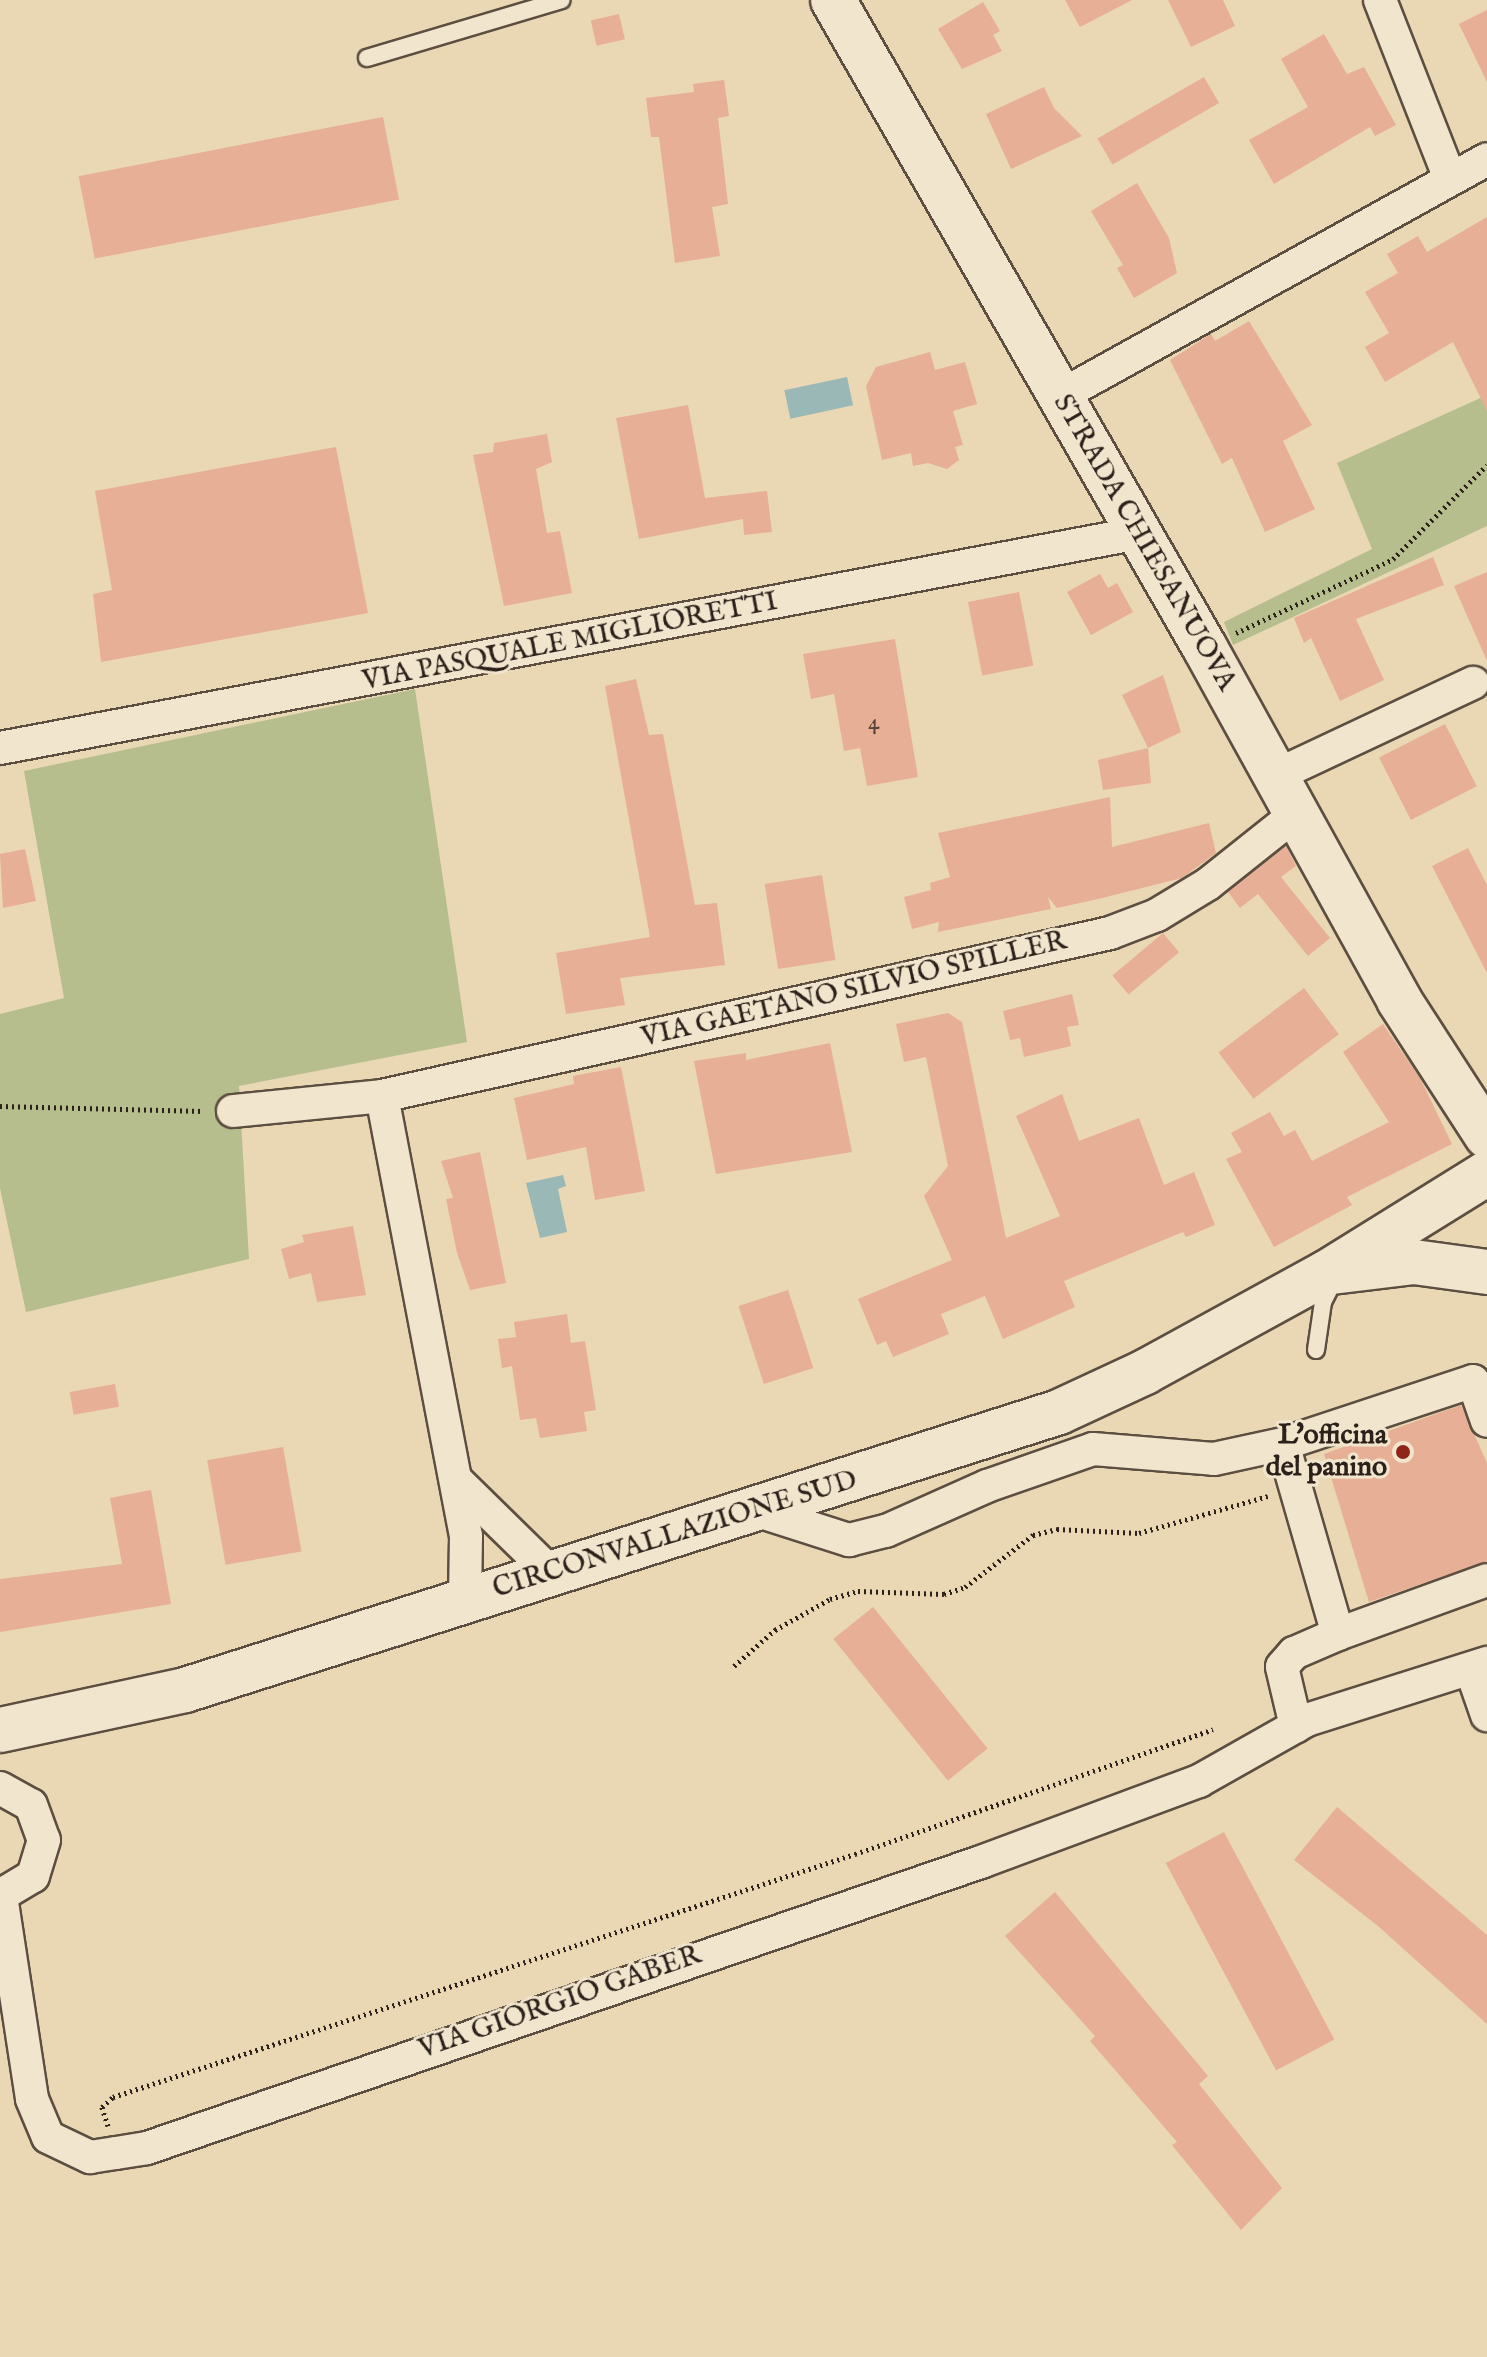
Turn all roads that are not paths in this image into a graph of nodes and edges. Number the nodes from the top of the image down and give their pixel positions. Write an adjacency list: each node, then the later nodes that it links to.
1 (562, 0): 4 (lane)
2 (833, 0): 7 (main road, STRADA CHIESANUOVA)
3 (1380, 0): 6 (street)
4 (367, 58)
5 (1487, 159): 6 (street)
6 (1450, 179): 7 (street)
7 (1060, 396): 8 (main road, STRADA CHIESANUOVA)
8 (1139, 533): 10 (street, VIA PASQUALE MIGLIORETTI); 11 (main road, STRADA CHIESANUOVA)
9 (1473, 683): 11 (street)
10 (0, 748)
11 (1275, 776): 12 (main road, STRADA CHIESANUOVA)
12 (1296, 814): 13 (main road, STRADA CHIESANUOVA); 14 (street, VIA GAETANO SILVIO SPILLER)
13 (1471, 1095): 16 (main road)
14 (382, 1096): 15 (street, VIA GAETANO SILVIO SPILLER); 23 (street)
15 (233, 1111)
16 (1487, 1136)
17 (1487, 1173): 18 (main road, CIRCONVALLAZIONE SUD)
18 (1332, 1272): 19 (main road, CIRCONVALLAZIONE SUD); 20 (lane); 24 (main road, CIRCONVALLAZIONE SUD)
19 (1487, 1272)
20 (1316, 1350)
21 (1487, 1421): 22 (street)
22 (1268, 1447): 24 (street); 28 (street)
23 (457, 1481): 25 (street); 27 (street)
24 (758, 1511): 25 (main road, CIRCONVALLAZIONE SUD)
25 (550, 1572): 27 (main road, CIRCONVALLAZIONE SUD)
26 (1487, 1580): 28 (street)
27 (465, 1601): 32 (main road, CIRCONVALLAZIONE SUD)
28 (1338, 1634): 31 (street)
29 (1479, 1666): 30 (street); 31 (street, VIA GIORGIO GABER)
30 (1487, 1715)
31 (1296, 1726): 34 (street, VIA GIORGIO GABER)
32 (0, 1730)
33 (0, 1788): 34 (street)
34 (0, 1896)

